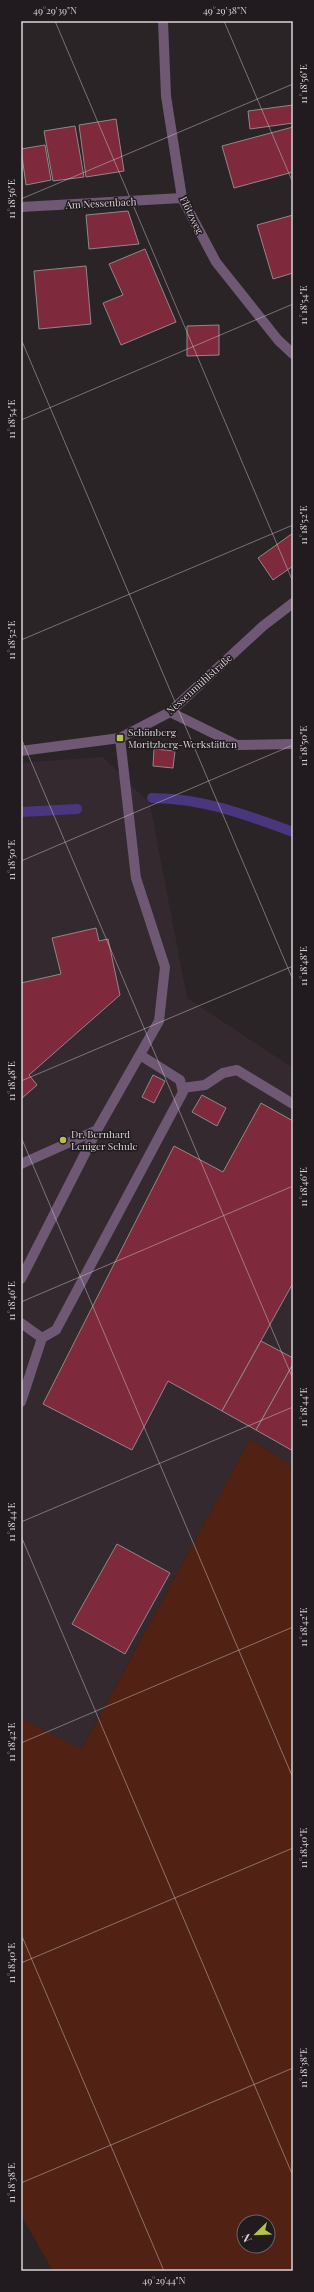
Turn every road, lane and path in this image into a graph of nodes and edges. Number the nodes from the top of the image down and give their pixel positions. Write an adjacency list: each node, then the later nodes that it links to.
1 (163, 21): 2 (street, Flötzweg)
2 (182, 198): 3 (street, Am Nessenbach); 4 (street, Flötzweg)
3 (21, 207)
4 (293, 354)
5 (293, 603): 6 (street, Nessenmühlstraße)
6 (170, 712): 7 (street, Nessenmühlstraße); 8 (street)
7 (120, 738): 9 (street, Nessenmühlstraße); 10 (street)
8 (293, 744)
9 (21, 751)
10 (140, 1055): 11 (street); 13 (street)
11 (182, 1088): 12 (street); 17 (street)
12 (293, 1104)
13 (97, 1130): 14 (street); 15 (street)
14 (21, 1164)
15 (21, 1279)
16 (21, 1323): 17 (street)
17 (42, 1338): 18 (street)
18 (21, 1402)

